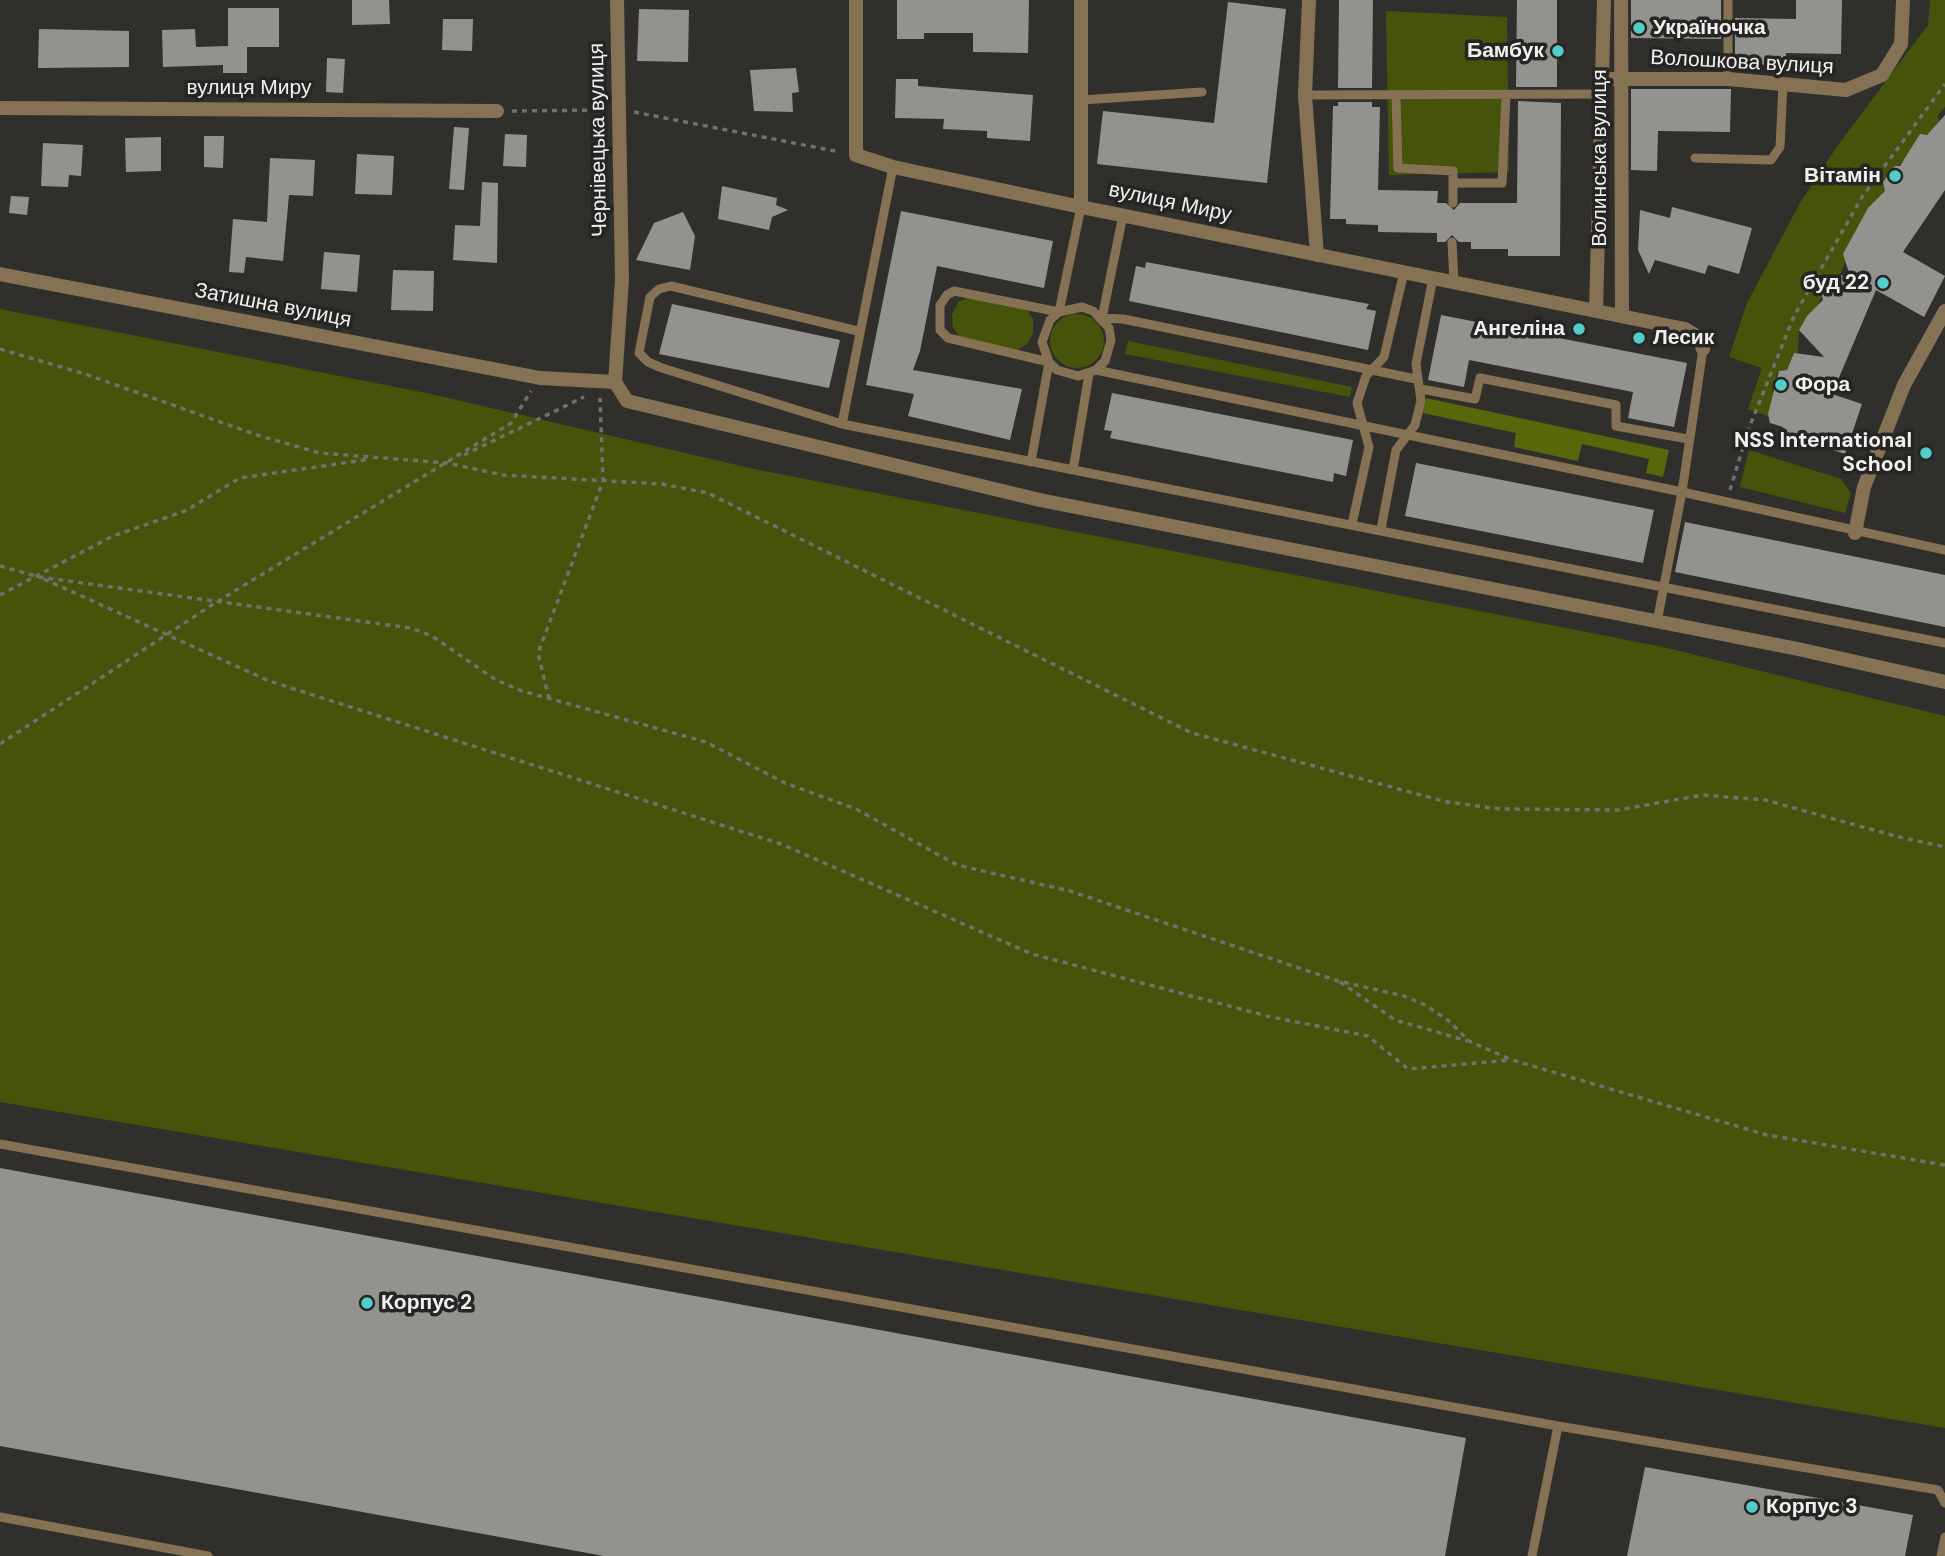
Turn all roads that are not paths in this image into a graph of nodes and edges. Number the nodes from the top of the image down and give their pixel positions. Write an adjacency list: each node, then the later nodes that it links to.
1 (617, 0): 44 (street, Чернівецька вулиця)
2 (856, 0): 22 (street, вулиця Миру)
3 (1081, 0): 18 (street)
4 (1309, 0): 15 (street)
5 (1604, 0): 10 (street, Волинська вулиця)
6 (1621, 0): 9 (street, Волинська вулиця)
7 (1728, 0): 11 (lane)
8 (1903, 0): 12 (street, Волошкова вулиця)
9 (1620, 78): 10 (street, Волошкова вулиця); 11 (street, Волошкова вулиця); 36 (street, Волинська вулиця)
10 (1601, 79): 14 (street, Волинська вулиця)
11 (1728, 79): 12 (street, Волошкова вулиця)
12 (1783, 84): 21 (lane)
13 (1202, 92): 18 (lane)
14 (1600, 94): 17 (lane); 33 (street, Волинська вулиця)
15 (1305, 95): 16 (lane); 28 (street)
16 (1396, 95): 17 (lane); 23 (lane)
17 (1506, 95): 23 (lane)
18 (1082, 100): 25 (street)
19 (0, 108): 20 (street, вулиця Миру)
20 (497, 111)
21 (1695, 158)
22 (893, 167): 25 (street, вулиця Миру); 38 (lane)
23 (1453, 183): 24 (lane)
24 (1453, 203)
25 (1082, 206): 26 (street, вулиця Миру); 35 (lane)
26 (1123, 215): 28 (street, вулиця Миру); 37 (lane)
27 (1452, 242): 32 (lane)
28 (1317, 255): 29 (street, вулиця Миру)
29 (1404, 272): 31 (street, вулиця Миру); 41 (lane)
30 (0, 274): 44 (street, Затишна вулиця)
31 (1433, 278): 32 (street, вулиця Миру); 43 (lane)
32 (1454, 282): 33 (street, вулиця Миру)
33 (1596, 311): 36 (street, вулиця Миру)
34 (1945, 311): 55 (street)
35 (1059, 312): 37 (lane); 40 (lane); 40 (lane)
36 (1622, 316): 39 (street, вулиця Миру)
37 (1102, 318): 41 (lane); 42 (lane)
38 (858, 331): 46 (lane); 46 (lane)
39 (1703, 349): 49 (lane)
40 (1049, 362): 42 (lane); 50 (lane)
41 (1372, 370): 43 (lane); 47 (lane)
42 (1092, 372): 47 (lane); 51 (lane)
43 (1416, 379): 45 (lane)
44 (615, 382): 58 (street)
45 (1422, 389): 48 (lane); 49 (lane)
46 (842, 424): 50 (lane)
47 (1363, 427): 48 (lane); 53 (lane)
48 (1407, 435): 52 (lane); 54 (lane)
49 (1688, 439): 52 (lane)
50 (1031, 462): 51 (lane)
51 (1073, 470): 53 (lane)
52 (1682, 492): 55 (lane); 57 (lane)
53 (1352, 524): 54 (lane)
54 (1381, 529): 57 (lane)
55 (1855, 533): 56 (lane)
56 (1945, 550)
57 (1665, 585): 58 (lane); 59 (lane)
58 (1657, 622): 60 (street)
59 (1945, 643)
60 (1945, 681)
61 (0, 1144): 62 (lane)
62 (1558, 1426): 63 (lane); 67 (lane)
63 (1945, 1503)
64 (0, 1517): 66 (lane)
65 (1945, 1537): 68 (lane)
66 (208, 1556)
67 (1532, 1556)
68 (1941, 1556)

